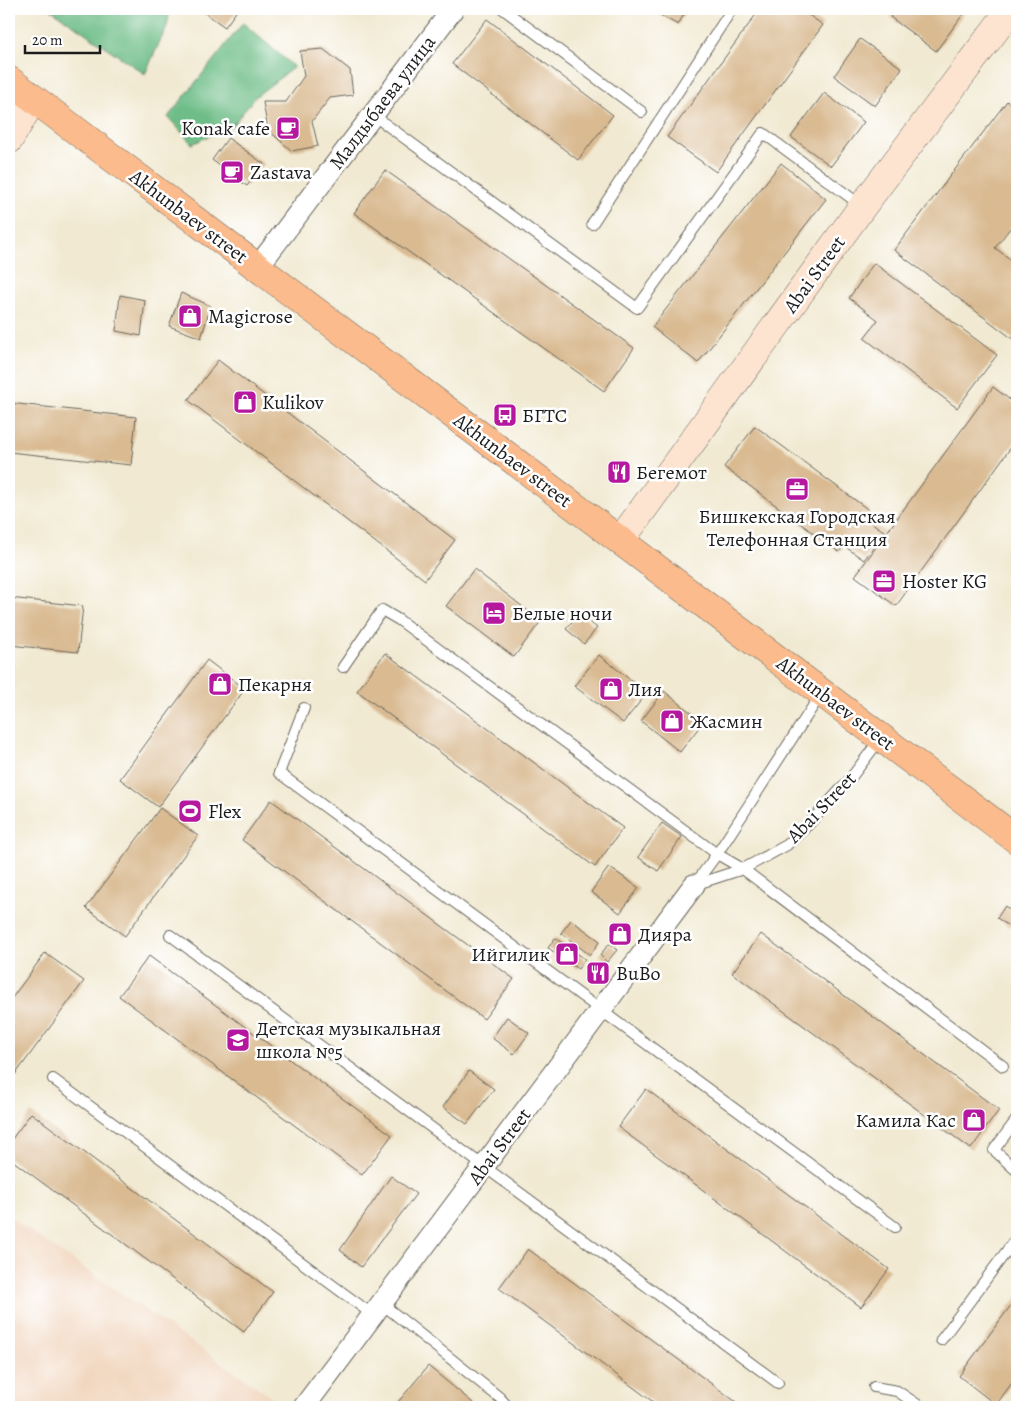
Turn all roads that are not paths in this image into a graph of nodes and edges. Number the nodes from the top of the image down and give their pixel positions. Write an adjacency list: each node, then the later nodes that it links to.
1 (453, 9): 8 (street, Малдыбаева улица)
2 (503, 9): 7 (lane)
3 (732, 9): 11 (lane)
4 (1011, 9): 10 (street, Abai Street)
5 (9, 80): 6 (main road, Akhunbaev street)
6 (33, 99): 9 (street); 12 (main road, Akhunbaev street)
7 (642, 112)
8 (373, 115): 10 (lane); 12 (street, Малдыбаева улица)
9 (9, 140)
10 (862, 207): 13 (street, Abai Street)
11 (592, 224)
12 (258, 268): 13 (main road, Akhunbaev street)
13 (620, 541): 15 (main road, Akhunbaev street)
14 (343, 667): 19 (lane)
15 (822, 692): 17 (main road, Akhunbaev street); 19 (lane, Abai Street)
16 (304, 708): 23 (lane)
17 (881, 738): 18 (main road, Akhunbaev street); 20 (lane, Abai Street)
18 (1017, 840)
19 (717, 854): 20 (lane); 21 (lane, Abai Street)
20 (743, 869): 21 (lane, Abai Street); 24 (lane)
21 (694, 884): 23 (street, Abai Street)
22 (170, 935): 27 (lane)
23 (600, 1009): 27 (street, Abai Street); 29 (lane)
24 (1003, 1066)
25 (52, 1079): 31 (lane)
26 (1017, 1119): 28 (lane)
27 (484, 1166): 31 (street, Abai Street); 33 (lane)
28 (1017, 1170)
29 (895, 1227)
30 (1017, 1237): 32 (lane)
31 (377, 1309): 35 (street, Abai Street); 36 (lane)
32 (941, 1340)
33 (778, 1383)
34 (874, 1386): 37 (lane)
35 (304, 1407)
36 (508, 1407)
37 (922, 1407)

